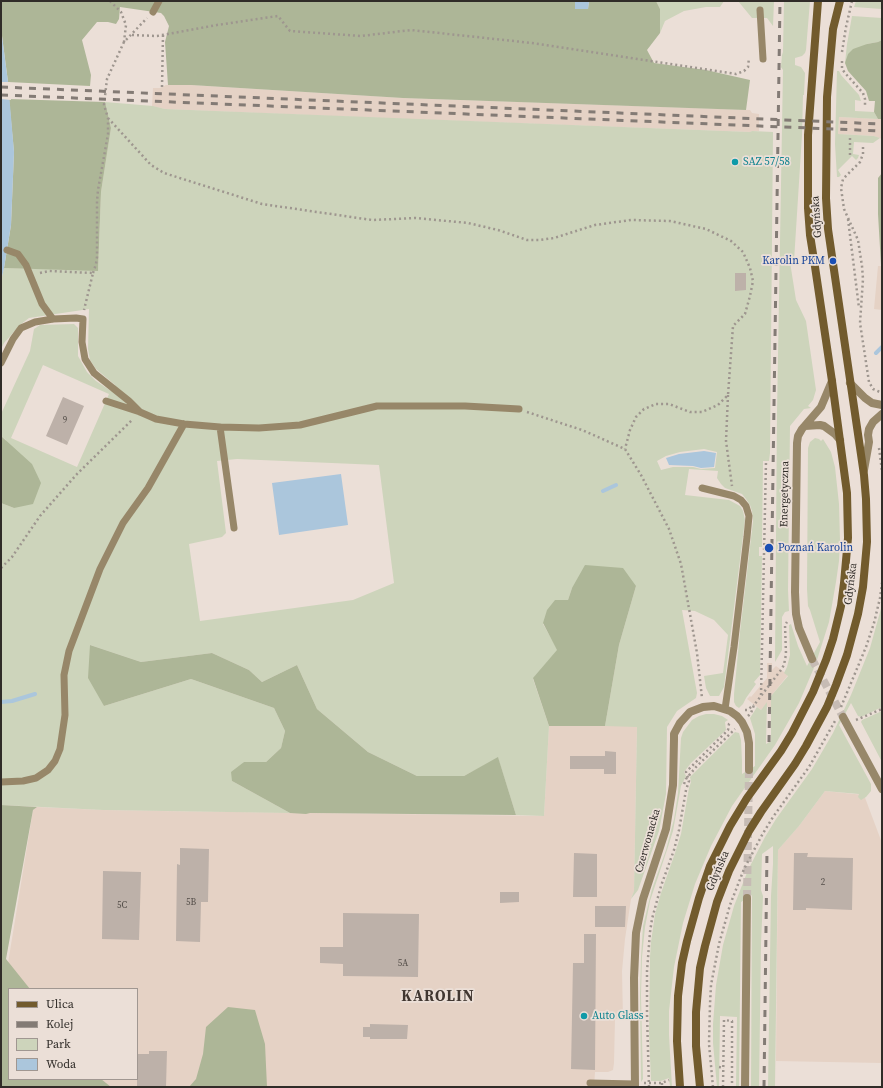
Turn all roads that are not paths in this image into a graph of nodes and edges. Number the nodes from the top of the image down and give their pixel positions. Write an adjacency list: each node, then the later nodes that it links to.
1 (159, 1): 5 (lane)
2 (818, 1): 10 (main road, Gdyńska)
3 (840, 1): 11 (main road, Gdyńska)
4 (760, 10): 6 (lane)
5 (153, 12)
6 (763, 59)
7 (7, 250): 8 (lane)
8 (52, 318): 9 (lane); 15 (lane)
9 (1, 363)
10 (832, 381): 18 (street, Energetyczna); 20 (main road, Gdyńska)
11 (850, 383): 13 (street); 21 (main road, Gdyńska)
12 (106, 401): 15 (lane)
13 (882, 405)
14 (519, 409): 19 (lane)
15 (140, 412): 17 (lane)
16 (882, 414): 21 (street)
17 (184, 424): 19 (lane); 28 (lane)
18 (805, 426): 20 (street); 24 (street, Energetyczna)
19 (220, 427): 23 (lane)
20 (840, 440): 33 (main road, Gdyńska)
21 (864, 475): 34 (main road, Gdyńska)
22 (702, 488): 25 (lane)
23 (234, 528)
24 (812, 659)
25 (725, 709): 27 (street); 32 (street, Czerwonacka)
26 (839, 716): 29 (street)
27 (749, 770)
28 (1, 782)
29 (882, 789)
30 (747, 898): 35 (street)
31 (590, 1083): 32 (lane)
32 (635, 1086)
33 (680, 1087)
34 (700, 1087)
35 (745, 1087)

